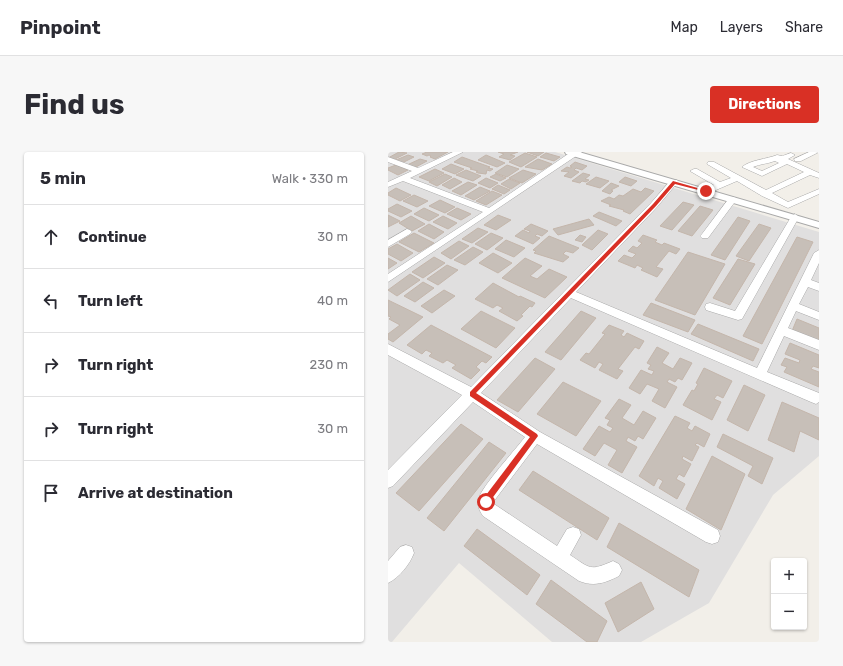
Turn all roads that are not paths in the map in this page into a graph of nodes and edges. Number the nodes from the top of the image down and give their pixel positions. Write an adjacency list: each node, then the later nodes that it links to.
1 (459, 152): 11 (street)
2 (574, 152): 17 (street); 25 (street)
3 (768, 152): 5 (street)
4 (814, 152): 7 (street)
5 (784, 156): 7 (street); 12 (street)
6 (388, 159): 11 (street)
7 (798, 159): 9 (street)
8 (711, 164): 15 (street)
9 (819, 168)
10 (694, 170): 19 (street)
11 (418, 171): 14 (street)
12 (810, 172): 13 (street); 16 (street)
13 (819, 176)
14 (403, 178): 18 (street); 25 (street)
15 (737, 178): 19 (street); 22 (street)
16 (796, 179): 21 (street); 22 (street)
17 (674, 182): 20 (street); 36 (street)
18 (388, 185)
19 (720, 185): 20 (street)
20 (706, 191): 23 (street)
21 (819, 191): 24 (street)
22 (765, 194): 24 (street)
23 (732, 199): 26 (street); 30 (street)
24 (787, 205): 26 (street)
25 (489, 211): 33 (street)
26 (775, 211): 27 (street)
27 (795, 217): 28 (street); 38 (street)
28 (819, 225)
29 (407, 232): 31 (street)
30 (705, 236)
31 (390, 241)
32 (819, 253): 34 (street)
33 (388, 279)
34 (805, 282): 35 (street); 37 (street)
35 (819, 287)
36 (568, 293): 43 (street); 44 (street)
37 (793, 306): 39 (street); 40 (street)
38 (710, 307)
39 (819, 316)
40 (782, 330): 41 (street); 43 (street)
41 (819, 345)
42 (388, 349): 44 (street)
43 (760, 374): 45 (street)
44 (472, 394): 46 (street); 47 (street)
45 (816, 398)
46 (535, 436): 49 (street); 51 (street)
47 (388, 481)
48 (573, 535): 51 (street)
49 (712, 536)
50 (406, 553): 53 (street)
51 (560, 557): 52 (street)
52 (613, 570)
53 (388, 574)

